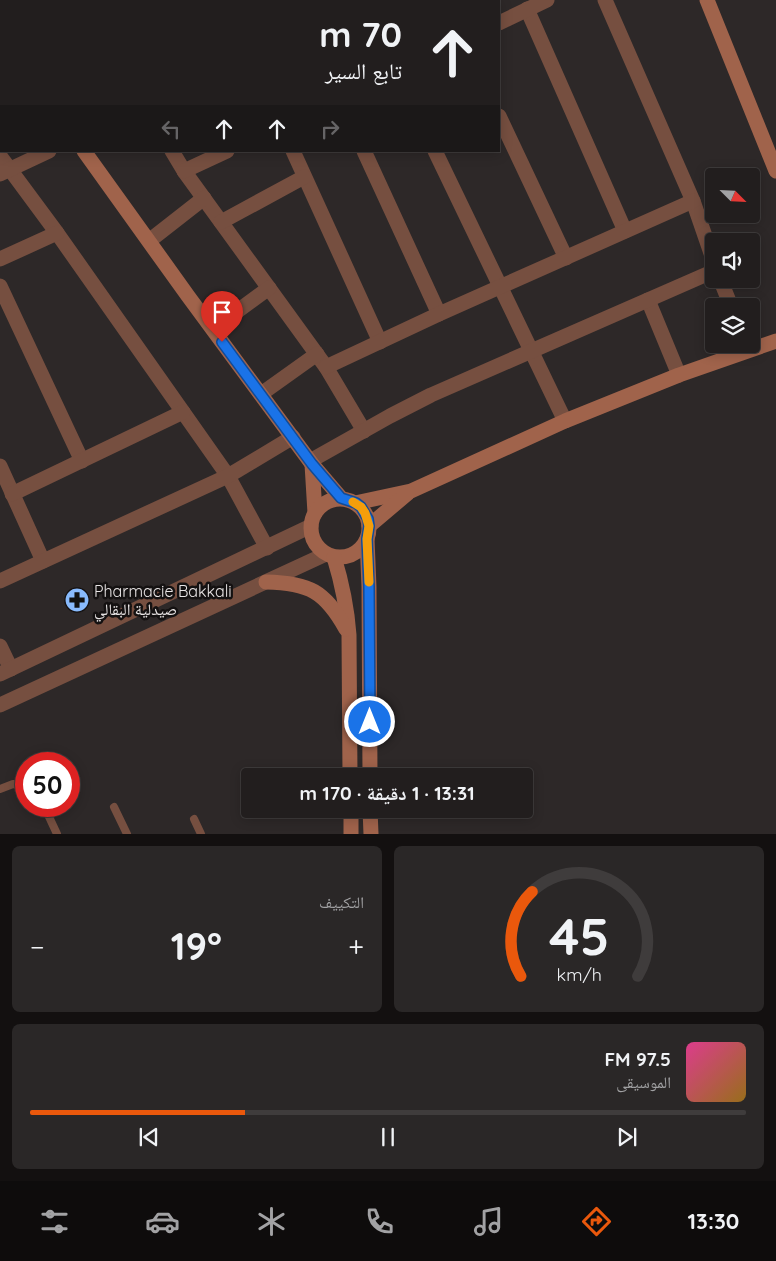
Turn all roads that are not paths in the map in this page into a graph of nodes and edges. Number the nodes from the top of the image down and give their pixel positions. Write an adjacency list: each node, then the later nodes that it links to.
1 (547, 0): 4 (street)
2 (605, 0): 20 (street)
3 (707, 0): 17 (main road)
4 (527, 9): 5 (street); 22 (street)
5 (500, 22)
6 (500, 118): 26 (street)
7 (47, 152): 15 (street)
8 (85, 152): 25 (main road)
9 (173, 152): 16 (street)
10 (225, 152): 16 (street)
11 (293, 152): 18 (street)
12 (364, 152): 33 (street)
13 (435, 152): 30 (street)
14 (0, 156): 15 (street)
15 (6, 171): 23 (street)
16 (184, 171): 19 (street)
17 (776, 171)
18 (304, 177): 21 (street); 36 (street)
19 (204, 198): 21 (street); 25 (street)
20 (693, 201): 22 (street); 24 (street)
21 (221, 222): 31 (street)
22 (625, 231): 26 (street)
23 (57, 232): 27 (street); 44 (street)
24 (705, 236)
25 (149, 241): 34 (main road)
26 (566, 258): 30 (street)
27 (0, 259)
28 (705, 275): 32 (street)
29 (0, 286): 48 (street)
30 (502, 286): 33 (street); 38 (street)
31 (269, 288): 34 (street); 40 (street)
32 (648, 300): 38 (street); 42 (street)
33 (439, 314): 36 (street)
34 (212, 329): 43 (main road)
35 (776, 341): 37 (main road)
36 (380, 342): 41 (street)
37 (760, 344)
38 (532, 351): 45 (street); 46 (street)
39 (733, 353): 42 (main road)
40 (317, 354): 41 (street); 43 (street)
41 (326, 367): 46 (street)
42 (678, 375): 45 (main road)
43 (261, 394): 47 (main road)
44 (183, 412): 48 (street); 51 (street)
45 (565, 421): 52 (main road)
46 (364, 431): 49 (street)
47 (292, 437): 49 (main road); 51 (street)
48 (82, 461): 53 (street)
49 (311, 462): 54 (main road); 55 (main road)
50 (0, 466): 53 (street)
51 (228, 476): 57 (street); 59 (street)
52 (411, 491): 54 (main road); 56 (main road)
53 (12, 494): 59 (street)
54 (348, 501): 55 (main road); 56 (main road)
55 (313, 520): 57 (street); 58 (main road)
56 (368, 532): 58 (main road); 67 (main road)
57 (266, 548): 64 (street)
58 (330, 555): 61 (street); 62 (main road)
59 (43, 561): 60 (street)
60 (0, 581)
61 (266, 582): 62 (main road); 65 (street)
62 (349, 634): 66 (main road)
63 (0, 646): 64 (street)
64 (6, 672)
65 (0, 705)
66 (350, 768)
67 (370, 768)
68 (15, 784): 69 (lane)
69 (0, 789)
70 (114, 807): 76 (lane)
71 (49, 817): 75 (lane)
72 (351, 818): 78 (main road)
73 (370, 818): 79 (main road)
74 (194, 819): 77 (lane)
75 (57, 834)
76 (127, 834)
77 (201, 834)
78 (351, 834)
79 (371, 834)

